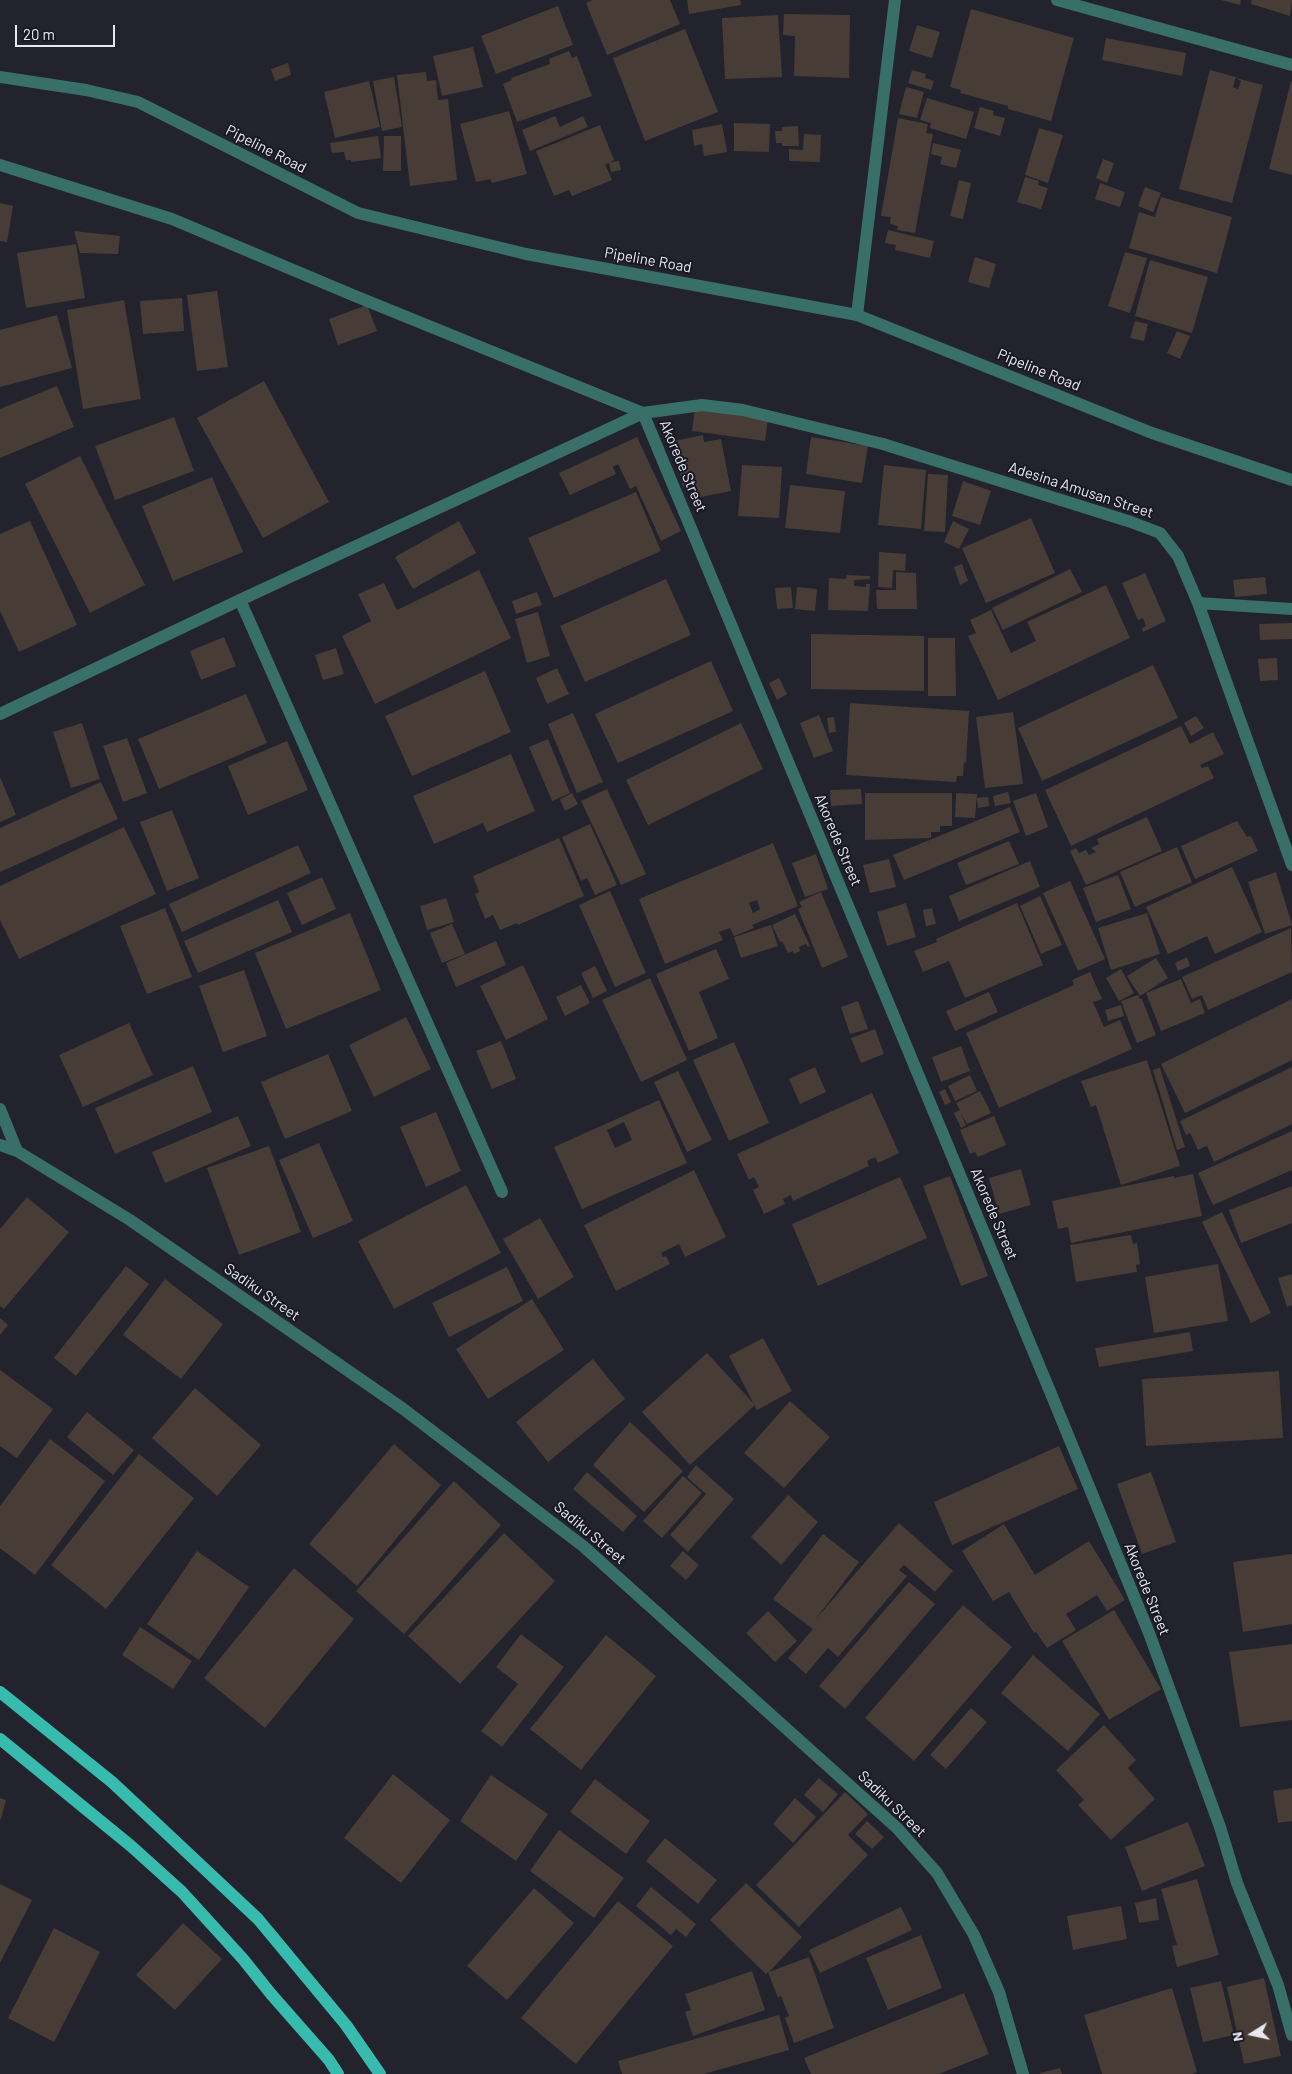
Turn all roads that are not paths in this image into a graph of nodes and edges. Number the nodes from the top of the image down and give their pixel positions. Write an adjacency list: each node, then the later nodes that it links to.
1 (894, 0): 6 (street)
2 (1057, 0): 3 (street)
3 (1292, 65)
4 (0, 77): 6 (street, Pipeline Road)
5 (0, 165): 7 (street)
6 (857, 315): 8 (street, Pipeline Road)
7 (643, 413): 9 (street); 10 (street, Adesina Amusan Street); 20 (street, Akorede Street)
8 (1292, 480)
9 (240, 600): 12 (street); 17 (street)
10 (1198, 603): 11 (street); 13 (street, Adesina Amusan Street)
11 (1292, 609)
12 (0, 714)
13 (1292, 865)
14 (0, 1109): 16 (street)
15 (0, 1145): 16 (street, Sadiku Street)
16 (17, 1151): 23 (street, Sadiku Street)
17 (502, 1192)
18 (0, 1692): 22 (main road)
19 (0, 1739): 21 (main road)
20 (1292, 2035)
21 (338, 2074)
22 (380, 2074)
23 (1023, 2074)

